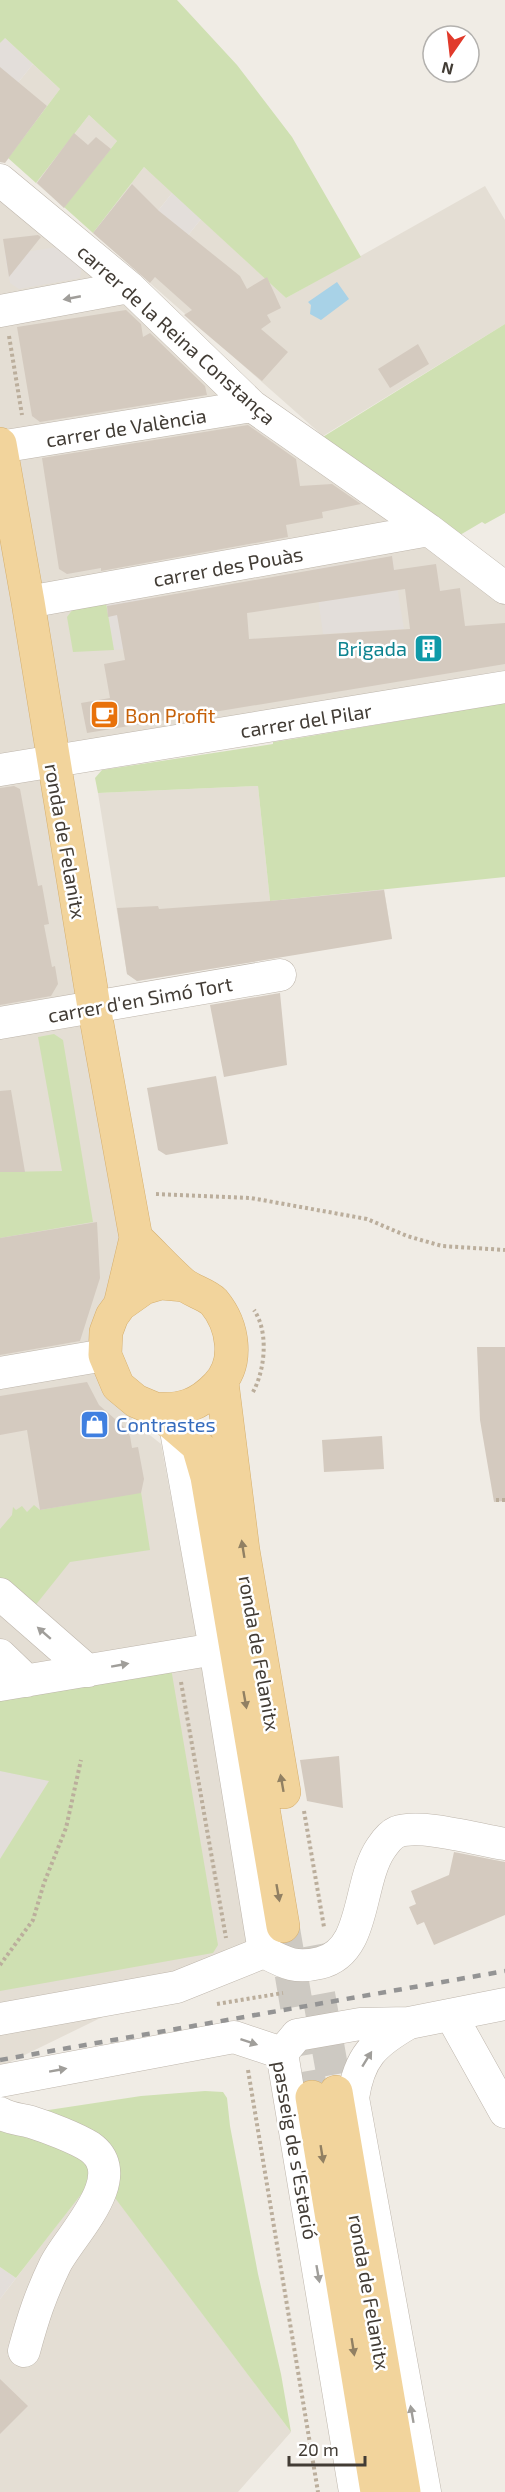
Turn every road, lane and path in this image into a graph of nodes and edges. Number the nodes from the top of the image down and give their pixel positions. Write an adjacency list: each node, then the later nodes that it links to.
1 (0, 180): 2 (street, carrer de la Reina Constança)
2 (129, 287): 3 (street, one-way to 3); 4 (street, carrer de la Reina Constança)
3 (0, 311)
4 (252, 406): 5 (street, carrer de València); 6 (street, carrer de la Reina Constança)
5 (0, 446): 8 (main road, ronda de Felanitx)
6 (429, 530): 7 (street, carrer de la Reina Constança); 8 (street, carrer des Pouàs)
7 (505, 588)
8 (28, 602): 10 (main road, ronda de Felanitx)
9 (505, 687): 10 (street, carrer del Pilar)
10 (52, 761): 11 (street, carrer del Pilar); 13 (main road, ronda de Felanitx)
11 (0, 770)
12 (280, 975): 13 (street, carrer d'en Simó Tort)
13 (94, 1007): 14 (street, carrer d'en Simó Tort); 15 (main road, ronda de Felanitx)
14 (0, 1023)
15 (129, 1197): 16 (main road, ronda de Felanitx); 17 (path)
16 (136, 1238): 18 (main road); 19 (main road)
17 (505, 1250)
18 (184, 1285): 19 (main road); 22 (main road)
19 (120, 1305): 20 (main road)
20 (105, 1355): 21 (street); 23 (main road)
21 (0, 1373)
22 (222, 1382): 23 (main road); 23 (main road, ronda de Felanitx, one-way to 22)
23 (165, 1417): 27 (street)
24 (496, 1500): 25 (path)
25 (505, 1500)
26 (0, 1594): 30 (street, one-way to 26)
27 (215, 1649): 29 (street); 35 (street)
28 (0, 1655): 31 (street)
29 (176, 1656): 30 (street, one-way to 29); 34 (path)
30 (88, 1671): 31 (street)
31 (14, 1683)
32 (81, 1760): 36 (path)
33 (505, 1844): 35 (street)
34 (225, 1947)
35 (264, 1952): 39 (street)
36 (0, 1965)
37 (505, 2004): 38 (street)
38 (451, 2015): 40 (street); 44 (street)
39 (0, 2019)
40 (409, 2023): 41 (street); 51 (street, one-way to 40)
41 (282, 2053): 43 (street, passeig de s'Estació, one-way to 41); 48 (street, passeig de s'Estació, one-way to 48)
42 (248, 2068): 47 (path)
43 (0, 2081)
44 (505, 2112)
45 (0, 2113): 46 (street)
46 (24, 2351)
47 (318, 2492)
48 (356, 2492)
49 (376, 2492): 50 (main road, ronda de Felanitx, one-way to 49)
50 (404, 2492)
51 (426, 2492)

